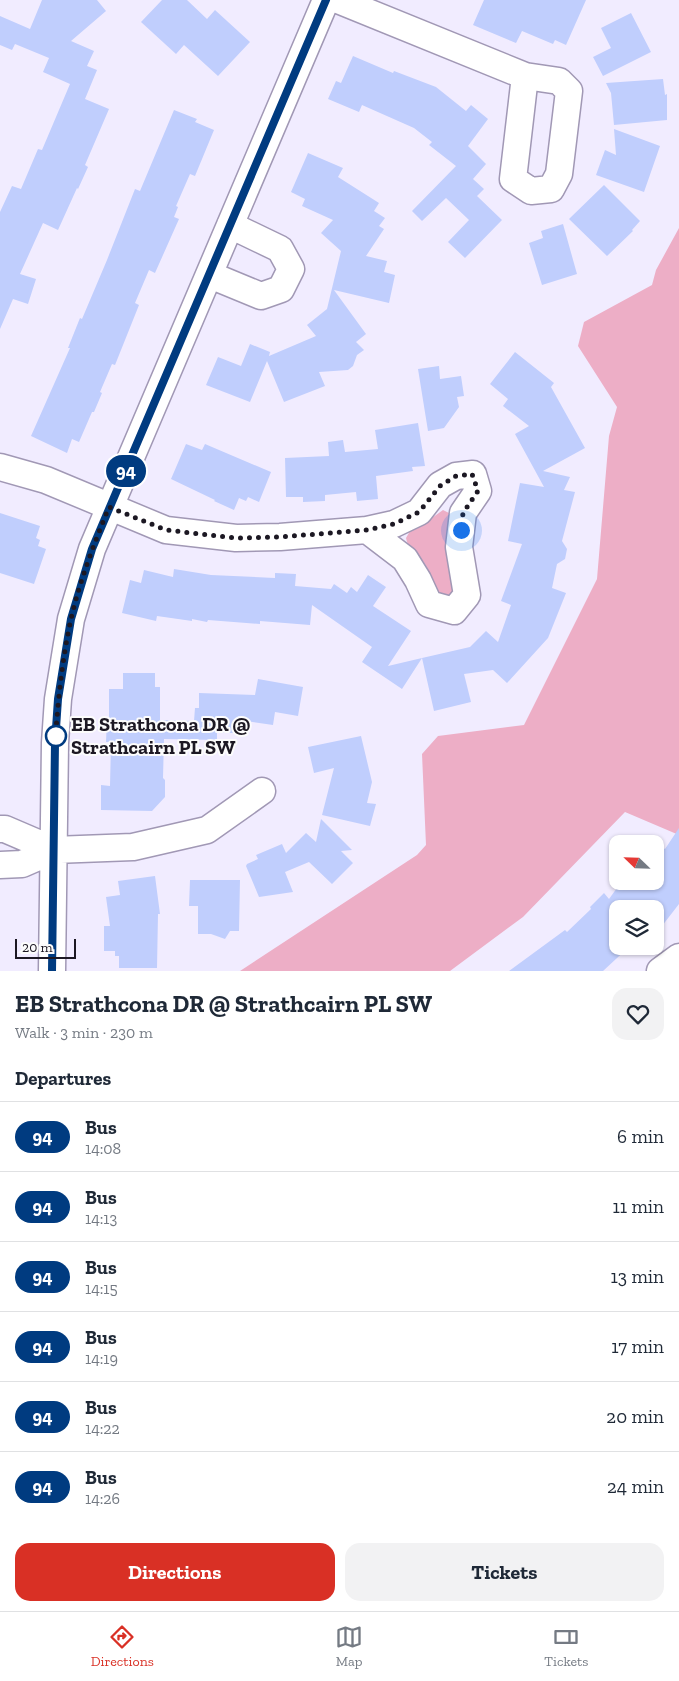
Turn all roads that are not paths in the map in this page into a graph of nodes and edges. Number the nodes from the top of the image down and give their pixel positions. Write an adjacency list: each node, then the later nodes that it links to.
1 (321, 3): 2 (street); 3 (street)
2 (525, 76)
3 (230, 225): 4 (street); 4 (street)
4 (210, 275): 6 (street)
5 (0, 467): 6 (street)
6 (109, 507): 7 (street); 10 (street)
7 (367, 530): 7 (street)
8 (262, 791): 10 (street)
9 (0, 829): 10 (street)
10 (54, 850): 11 (street); 13 (street)
11 (0, 865)
12 (679, 957): 14 (street)
13 (52, 971)
14 (660, 971)

